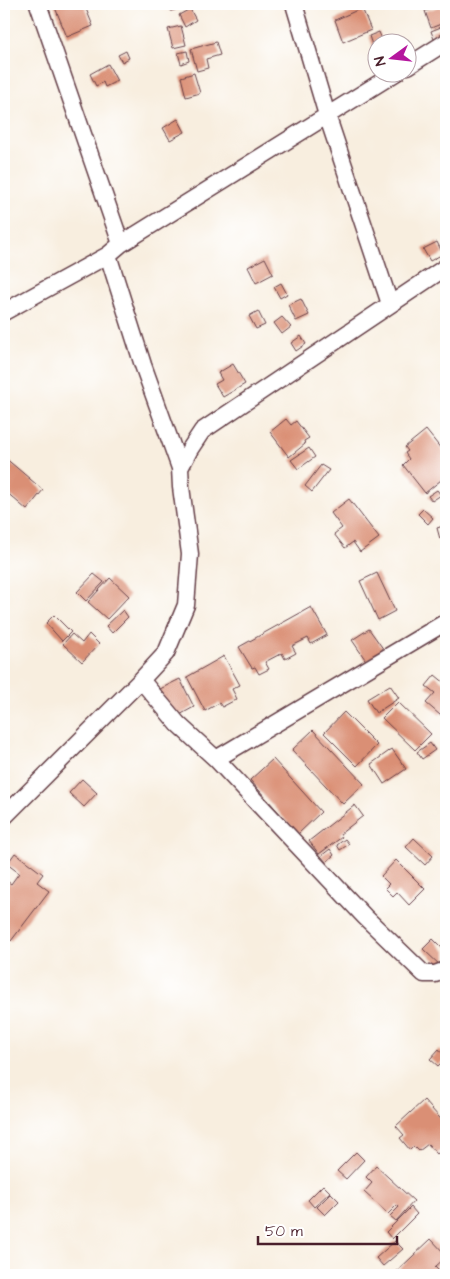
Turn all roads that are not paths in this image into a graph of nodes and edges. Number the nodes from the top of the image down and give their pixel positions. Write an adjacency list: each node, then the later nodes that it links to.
1 (38, 4): 7 (street)
2 (294, 4): 6 (street)
3 (446, 42): 4 (street)
4 (418, 60)
5 (381, 82): 6 (street)
6 (327, 115): 7 (street); 10 (street)
7 (121, 244): 8 (street)
8 (108, 255): 11 (street); 12 (street)
9 (446, 267): 10 (street)
10 (390, 304): 12 (street)
11 (4, 312)
12 (180, 468): 14 (street)
13 (446, 622): 15 (street)
14 (141, 680): 15 (street); 16 (street)
15 (216, 759): 17 (street)
16 (4, 817)
17 (446, 970)

